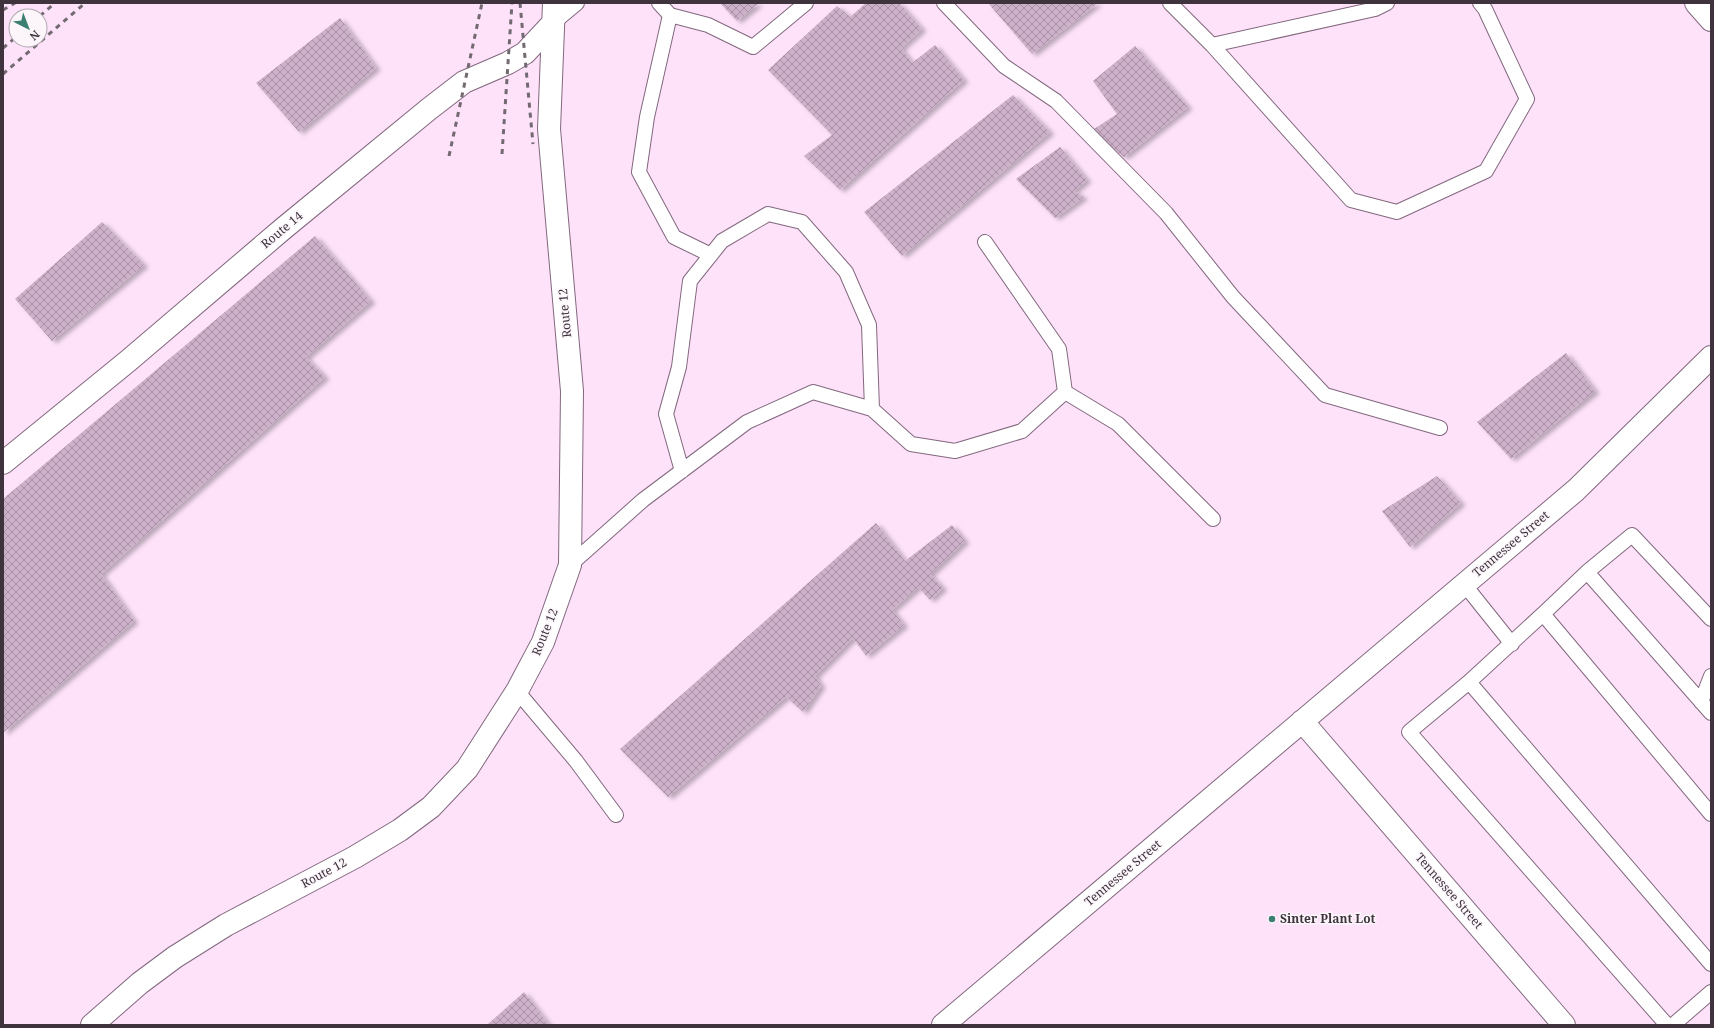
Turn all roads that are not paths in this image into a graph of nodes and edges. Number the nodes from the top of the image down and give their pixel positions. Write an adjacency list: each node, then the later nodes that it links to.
1 (576, 3): 9 (lane)
2 (659, 3): 10 (lane)
3 (806, 3): 10 (lane)
4 (944, 3): 18 (lane)
5 (1170, 3): 12 (lane)
6 (1387, 3): 12 (lane)
7 (1480, 3): 12 (lane)
8 (1696, 3): 11 (street)
9 (554, 13): 19 (street, Route 14); 22 (street, Route 12)
10 (670, 15): 14 (lane)
11 (1711, 20)
12 (1212, 45)
13 (986, 242): 16 (lane)
14 (711, 255): 17 (lane); 20 (lane)
15 (1711, 357): 24 (street, Tennessee Street)
16 (1065, 392): 17 (lane); 21 (lane)
17 (872, 409): 20 (lane)
18 (1440, 428)
19 (3, 463)
20 (682, 471): 22 (lane)
21 (1213, 519)
22 (570, 565): 30 (street, Route 12)
23 (1587, 572): 25 (lane); 26 (lane); 31 (lane)
24 (1464, 584): 27 (lane); 33 (street, Tennessee Street)
25 (1543, 614): 27 (lane); 34 (lane)
26 (1711, 619)
27 (1512, 644): 29 (lane)
28 (1711, 676): 31 (lane)
29 (1469, 682): 36 (lane); 41 (lane)
30 (517, 691): 35 (lane); 38 (street, Route 12)
31 (1701, 702): 32 (lane)
32 (1711, 713)
33 (1302, 721): 39 (street, Tennessee Street); 40 (street, Tennessee Street)
34 (1711, 814)
35 (616, 815)
36 (1711, 964)
37 (1711, 992): 42 (lane)
38 (92, 1025)
39 (943, 1025)
40 (1564, 1025)
41 (1667, 1025)
42 (1673, 1025)

